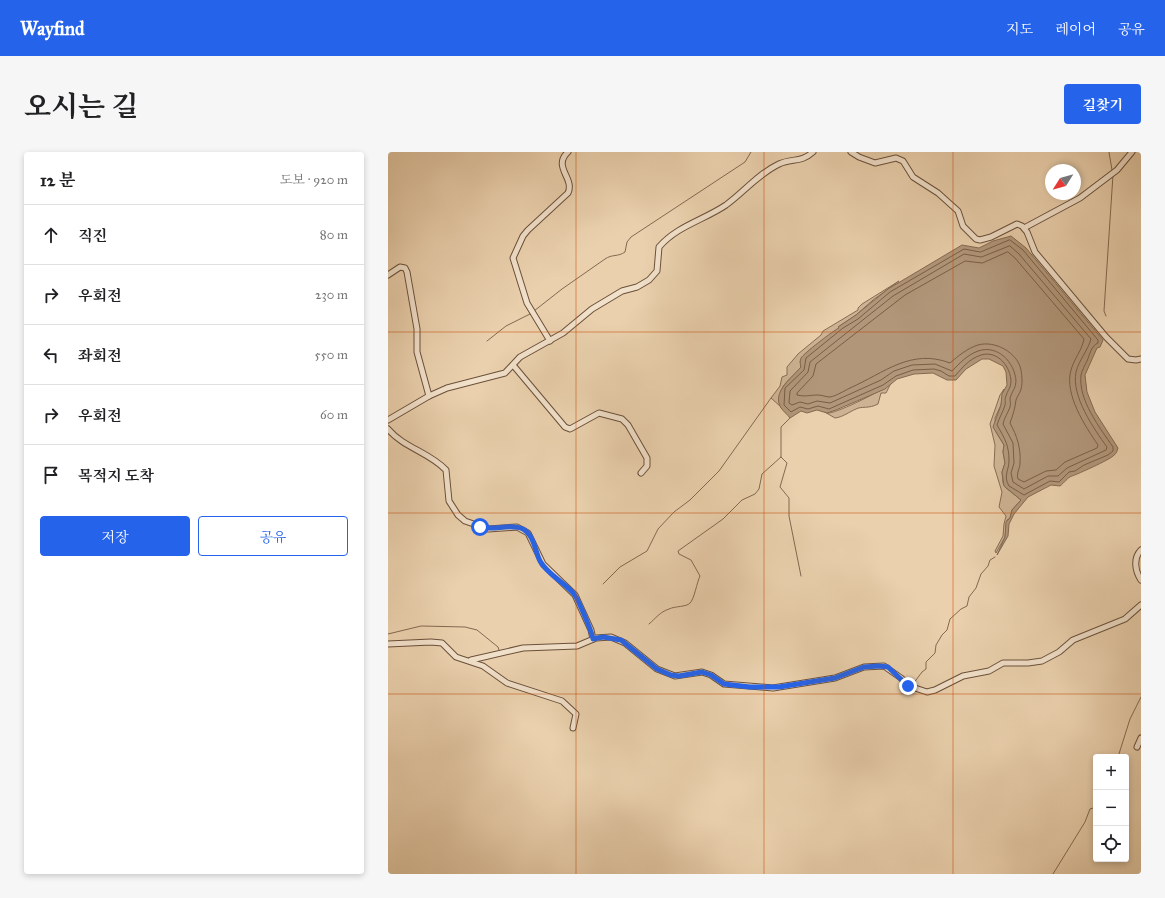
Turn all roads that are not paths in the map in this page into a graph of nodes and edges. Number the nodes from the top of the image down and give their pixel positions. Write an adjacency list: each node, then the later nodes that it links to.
1 (568, 152): 7 (street)
2 (813, 152): 7 (street)
3 (851, 152): 5 (street)
4 (1132, 152): 5 (street)
5 (1024, 228): 8 (street)
6 (388, 275): 10 (street)
7 (550, 341): 9 (street)
8 (1141, 359)
9 (513, 365): 10 (street); 13 (street)
10 (429, 396): 11 (street)
11 (388, 420)
12 (388, 428): 17 (street)
13 (641, 473)
14 (1141, 550): 15 (street)
15 (1141, 580)
16 (1141, 605): 17 (street)
17 (593, 639): 19 (street)
18 (388, 644): 19 (street)
19 (471, 660): 20 (street)
20 (573, 728)
21 (1141, 738): 22 (street)
22 (1137, 747)

